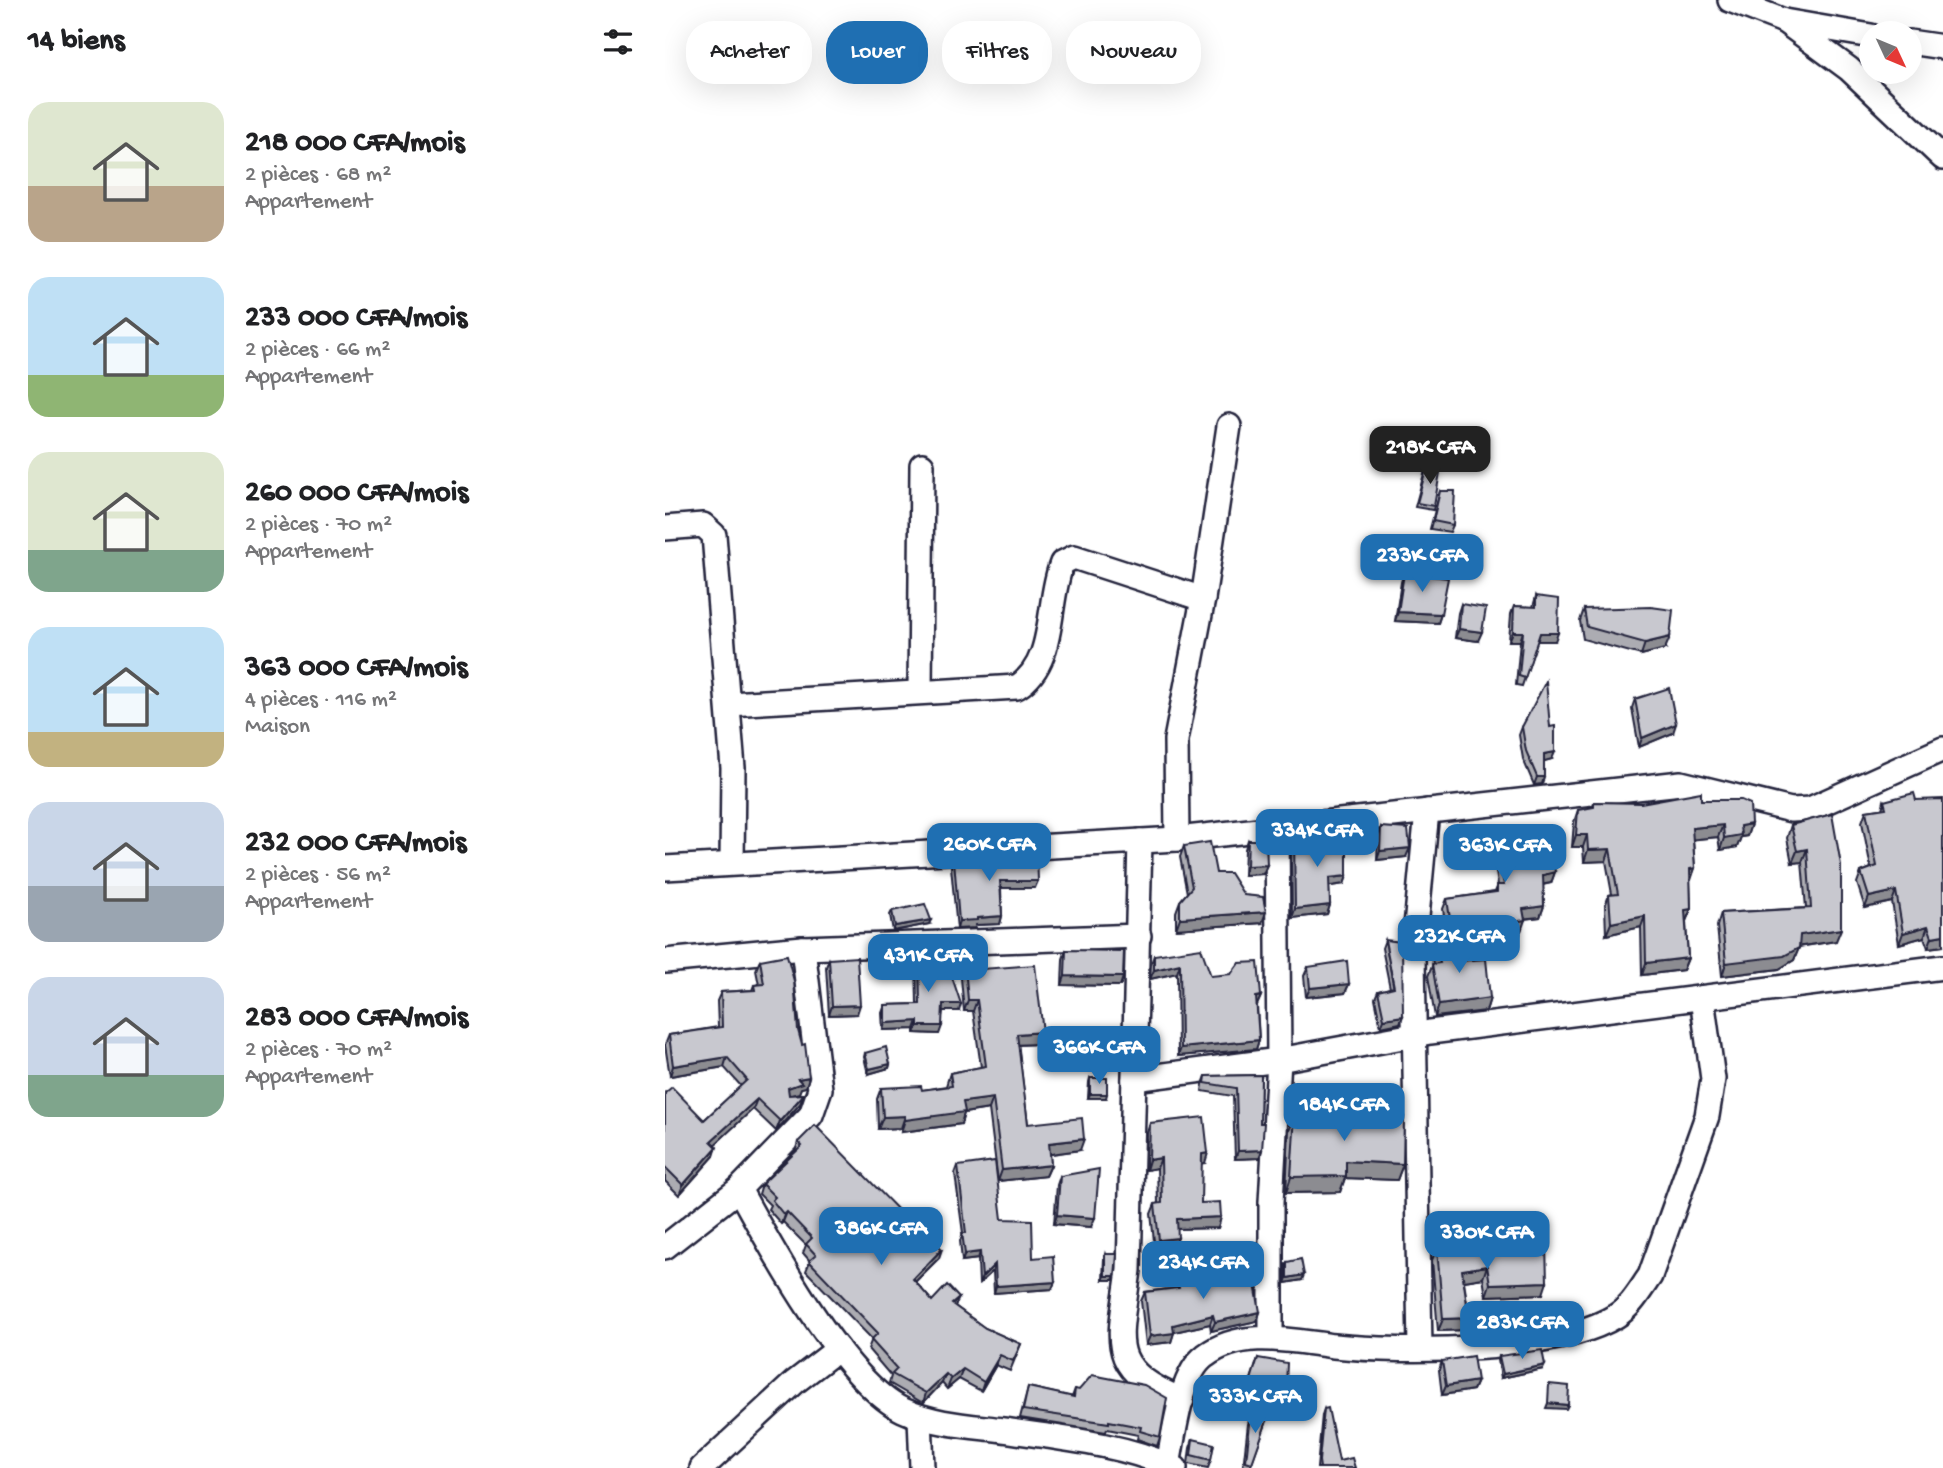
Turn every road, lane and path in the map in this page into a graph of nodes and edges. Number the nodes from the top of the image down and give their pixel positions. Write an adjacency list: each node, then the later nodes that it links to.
1 (1730, 0): 2 (street)
2 (1784, 21): 3 (street); 6 (street)
3 (1859, 34)
4 (1922, 44): 5 (street)
5 (1943, 47)
6 (1943, 158)
7 (1229, 426): 10 (street)
8 (922, 465): 11 (street)
9 (665, 528): 12 (street)
10 (1203, 599): 11 (street); 16 (street)
11 (920, 691): 12 (street)
12 (729, 704): 18 (street)
13 (1943, 749): 14 (street)
14 (1427, 811): 15 (street); 25 (street)
15 (1277, 829): 16 (street); 26 (street)
16 (1177, 839): 17 (street)
17 (1140, 841): 18 (street); 20 (street)
18 (732, 863): 19 (street)
19 (665, 868)
20 (1139, 936): 21 (street); 27 (street)
21 (803, 948): 22 (street); 28 (street)
22 (665, 961)
23 (1943, 967): 24 (street)
24 (1702, 998): 25 (street); 32 (street)
25 (1413, 1035): 26 (street); 32 (street)
26 (1279, 1060): 27 (street); 30 (street)
27 (1134, 1079): 33 (street)
28 (739, 1189): 29 (street); 31 (street)
29 (665, 1247)
30 (1271, 1338): 32 (street); 33 (street)
31 (838, 1349): 34 (street); 36 (street)
32 (1420, 1349)
33 (1182, 1400): 35 (street)
34 (920, 1417): 35 (street); 37 (street)
35 (1171, 1466)
36 (702, 1468)
37 (922, 1468)

